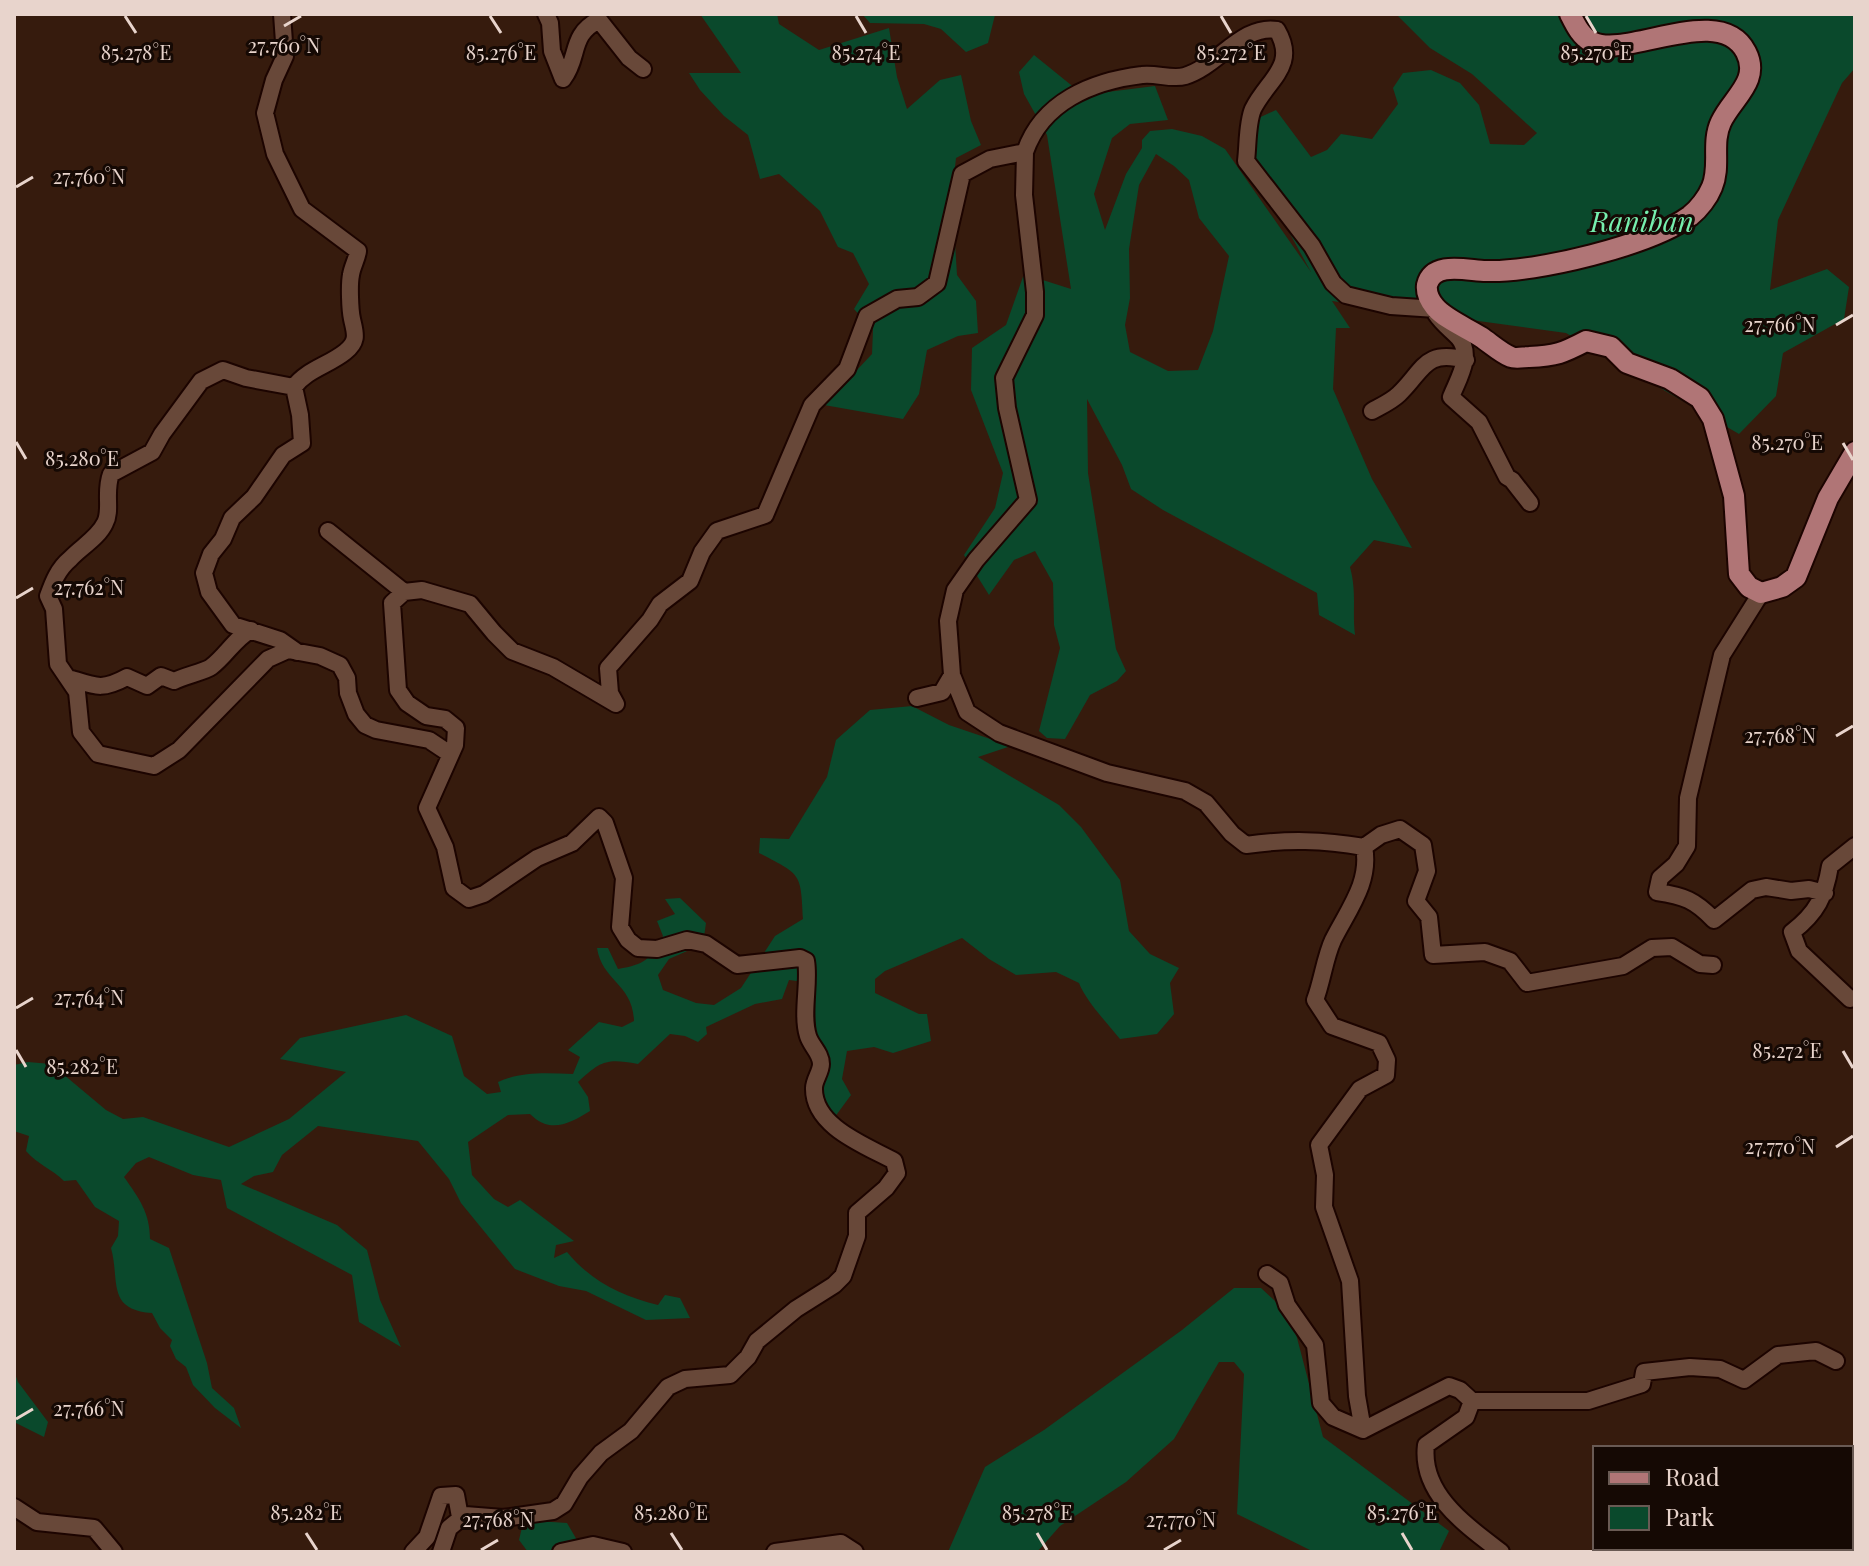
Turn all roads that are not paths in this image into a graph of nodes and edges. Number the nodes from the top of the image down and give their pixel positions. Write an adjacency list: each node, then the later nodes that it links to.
1 (282, 14): 8 (street)
2 (546, 14): 4 (street)
3 (1570, 14): 6 (main road)
4 (643, 69)
5 (1025, 152): 6 (street); 13 (street); 17 (street)
6 (1434, 309): 7 (street); 14 (main road)
7 (1466, 360): 9 (street); 11 (street)
8 (294, 387): 15 (street); 16 (street)
9 (1372, 411)
10 (1855, 452): 14 (main road)
11 (1530, 503)
12 (328, 531): 13 (street)
13 (404, 592): 20 (street)
14 (1761, 593): 23 (street)
15 (251, 630): 16 (street); 18 (street)
16 (297, 652): 20 (street)
17 (952, 675): 19 (street); 22 (street)
18 (72, 679)
19 (917, 698)
20 (450, 754): 31 (street)
21 (1855, 846): 23 (street)
22 (1364, 847): 24 (street); 29 (street)
23 (1825, 893): 25 (street)
24 (1713, 965)
25 (1855, 998)
26 (1267, 1274): 29 (street)
27 (1836, 1361): 28 (street)
28 (1472, 1401): 29 (street); 32 (street)
29 (1363, 1430)
30 (14, 1507): 33 (street)
31 (460, 1517): 34 (street); 35 (street)
32 (1466, 1523): 40 (street); 41 (street)
33 (114, 1552)
34 (413, 1552)
35 (441, 1552)
36 (561, 1552): 37 (street)
37 (623, 1552)
38 (775, 1552): 39 (street)
39 (855, 1552)
40 (1482, 1552)
41 (1501, 1552)

